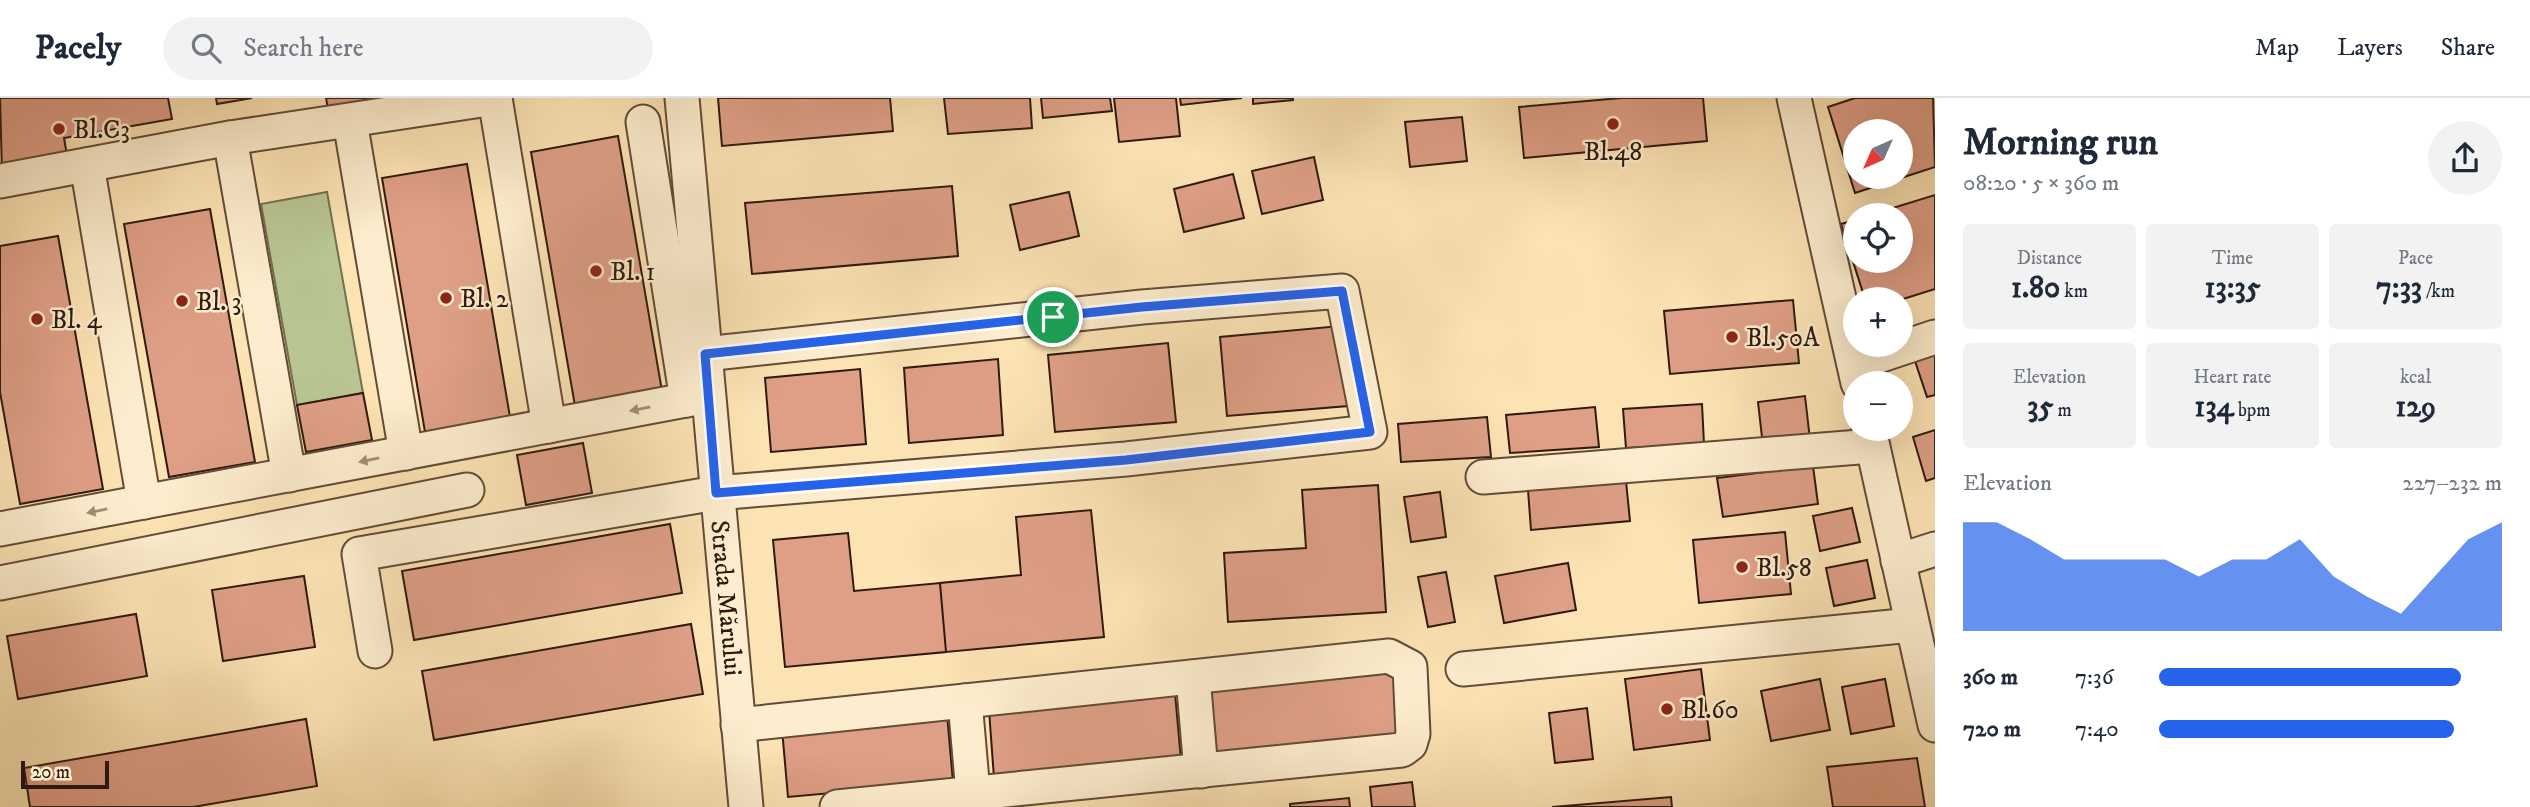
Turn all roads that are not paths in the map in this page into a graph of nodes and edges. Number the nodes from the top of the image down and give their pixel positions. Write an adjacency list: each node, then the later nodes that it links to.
1 (495, 98): 4 (street); 15 (street)
2 (682, 98): 11 (street, Strada Mărului)
3 (1794, 98): 12 (street)
4 (433, 102): 5 (street)
5 (350, 121): 7 (street); 18 (street)
6 (643, 122): 14 (street)
7 (230, 138): 8 (street); 19 (street)
8 (87, 165): 9 (street); 23 (street)
9 (0, 181)
10 (1935, 337): 13 (street)
11 (705, 354): 14 (street, Strada Mărului); 22 (street)
12 (1855, 371)
13 (1862, 371)
14 (697, 398): 15 (street, one-way to 15); 22 (street, Strada Mărului)
15 (549, 426): 18 (street)
16 (1843, 440): 20 (street)
17 (1871, 441): 26 (street)
18 (406, 453): 19 (street, one-way to 19)
19 (289, 475): 23 (street)
20 (1483, 477)
21 (467, 491): 27 (street)
22 (716, 493): 29 (street); 33 (street, Strada Mărului)
23 (144, 502): 24 (street, one-way to 24)
24 (0, 528)
25 (1935, 549): 26 (street)
26 (1898, 561): 28 (street)
27 (0, 583)
28 (1912, 625): 30 (street); 34 (street)
29 (375, 650)
30 (1463, 669)
31 (1193, 677): 32 (street); 35 (street); 35 (street)
32 (965, 701): 33 (street); 36 (street)
33 (738, 725): 37 (street, Strada Mărului)
34 (1935, 725)
35 (1201, 771): 36 (street)
36 (973, 793): 38 (street)
37 (746, 807)
38 (837, 807)

